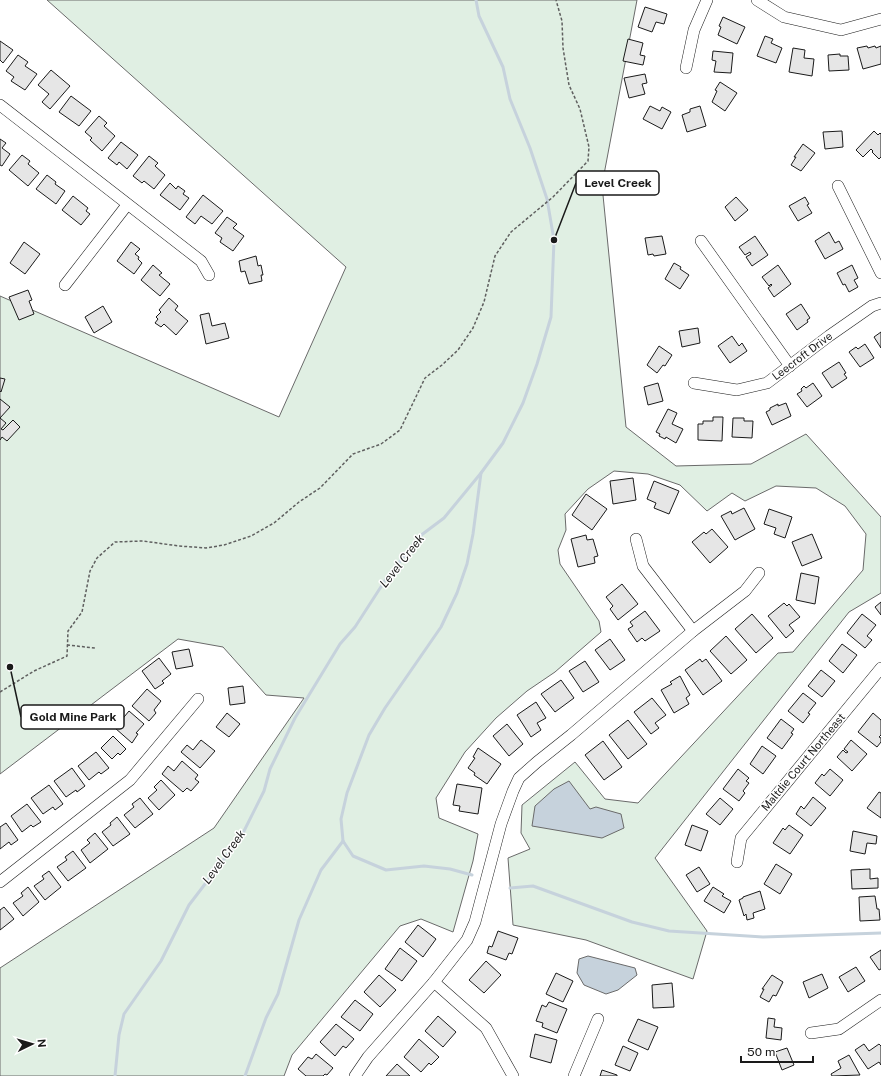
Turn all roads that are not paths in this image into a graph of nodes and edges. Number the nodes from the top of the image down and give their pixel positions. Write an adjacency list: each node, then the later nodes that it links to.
1 (707, 0): 4 (street)
2 (758, 0): 3 (street)
3 (881, 19)
4 (686, 68)
5 (0, 106): 7 (street)
6 (838, 186): 9 (street)
7 (127, 205): 10 (street); 11 (street)
8 (701, 240): 13 (street)
9 (881, 272)
10 (209, 275)
11 (65, 285)
12 (881, 303): 13 (street, Leecroft Drive)
13 (790, 366): 14 (street, Leecroft Drive)
14 (694, 383)
15 (636, 539): 17 (street)
16 (759, 573): 17 (street)
17 (693, 632): 22 (street)
18 (881, 668): 20 (street, Maltdie Court Northeast)
19 (198, 700): 21 (street)
20 (737, 862)
21 (0, 882)
22 (434, 982): 26 (street); 27 (street)
23 (881, 1000): 25 (street)
24 (598, 1019): 28 (street)
25 (811, 1033)
26 (355, 1076)
27 (513, 1076)
28 (574, 1076)

